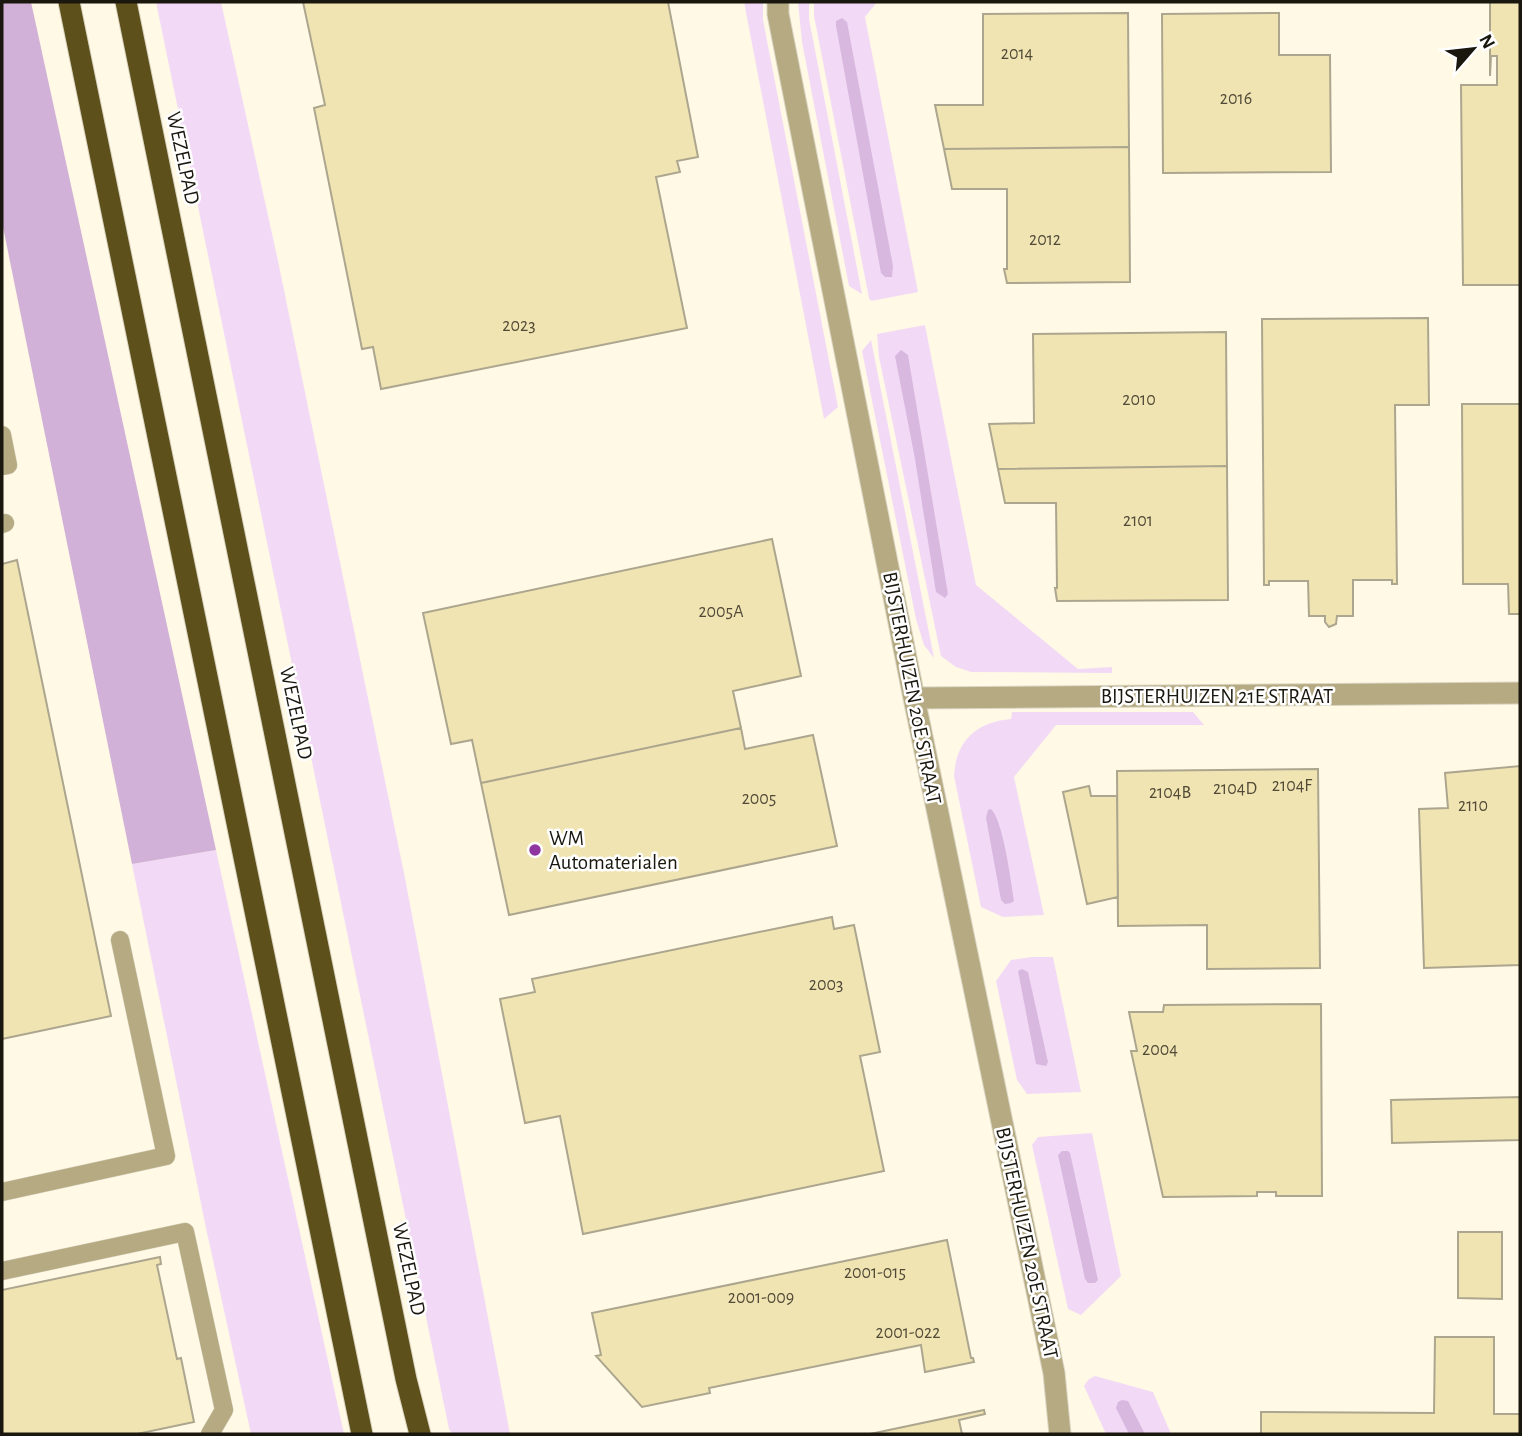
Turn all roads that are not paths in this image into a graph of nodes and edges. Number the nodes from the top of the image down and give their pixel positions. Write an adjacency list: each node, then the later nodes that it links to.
1 (69, 2): 13 (highway)
2 (126, 2): 14 (highway, WEZELPAD)
3 (778, 2): 7 (street, BIJSTERHUIZEN 20E STRAAT)
4 (2, 436): 5 (lane)
5 (2, 466)
6 (1520, 693): 7 (street, BIJSTERHUIZEN 21E STRAAT)
7 (914, 698): 11 (street, BIJSTERHUIZEN 20E STRAAT)
8 (120, 940): 9 (lane)
9 (2, 1192)
10 (2, 1270): 12 (lane)
11 (1054, 1373): 15 (street, BIJSTERHUIZEN 20E STRAAT); 16 (street, BIJSTERHUIZEN 20E STRAAT)
12 (210, 1434)
13 (362, 1434)
14 (420, 1434)
15 (1060, 1434)
16 (1075, 1434)

